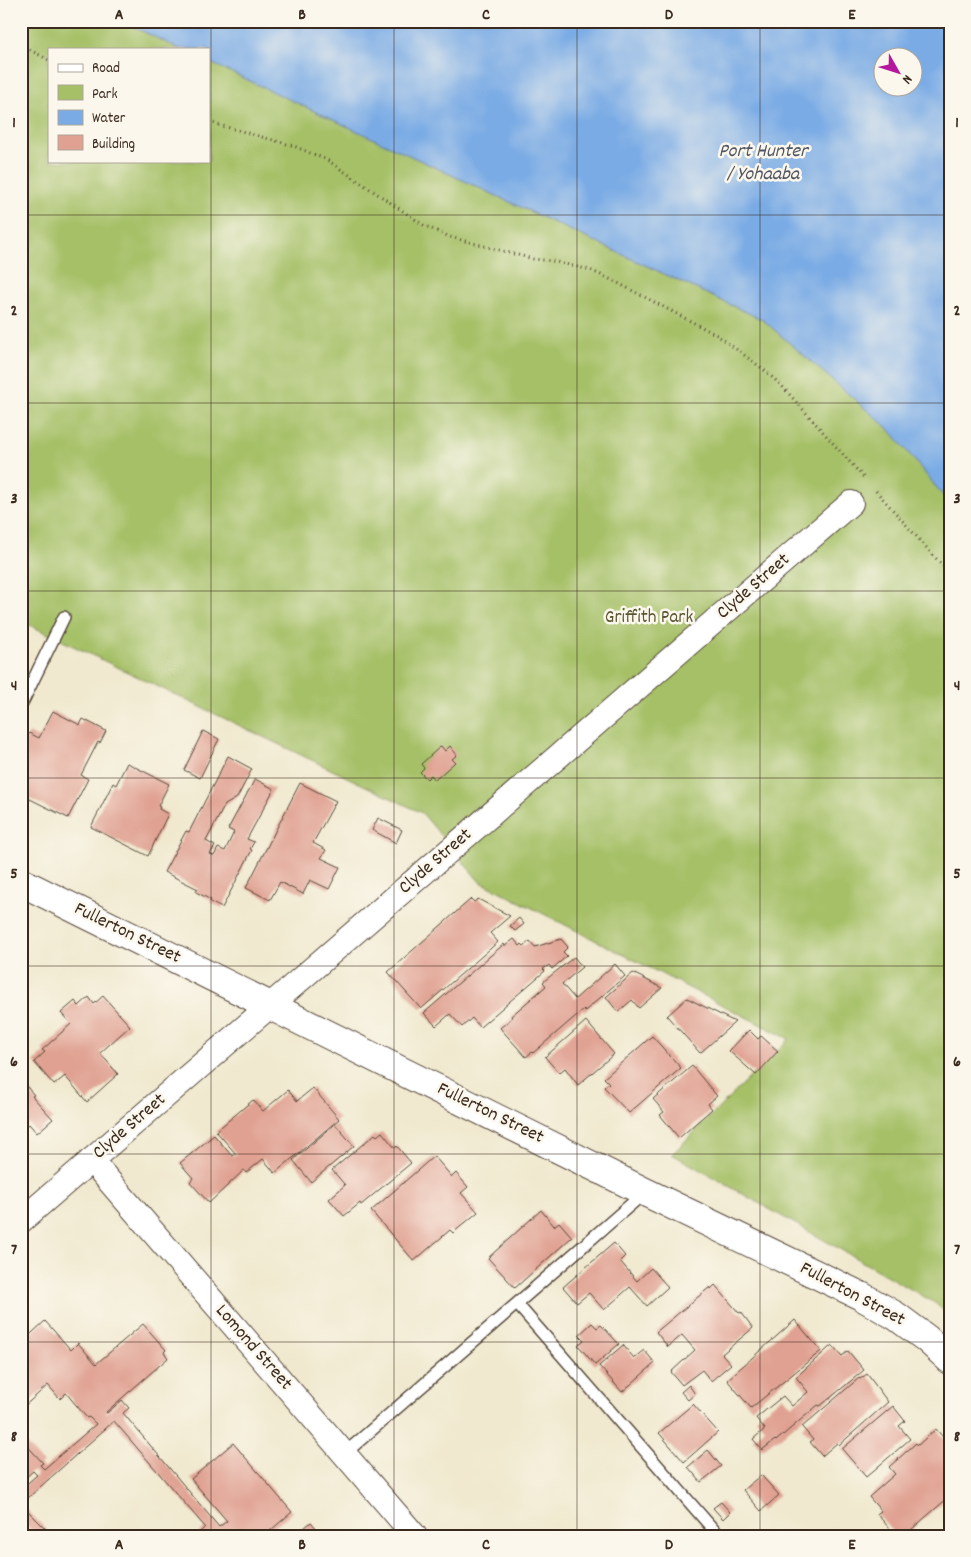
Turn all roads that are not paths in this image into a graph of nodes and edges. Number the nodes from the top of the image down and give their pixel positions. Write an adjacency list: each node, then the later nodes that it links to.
1 (851, 503): 5 (street, Clyde Street)
2 (64, 617): 3 (lane)
3 (21, 705)
4 (21, 882): 5 (main road, Fullerton Street)
5 (270, 1005): 6 (street, Clyde Street); 7 (main road, Fullerton Street)
6 (91, 1160): 8 (street, Clyde Street); 11 (street, Lomond Street)
7 (645, 1192): 9 (lane); 10 (main road, Fullerton Street)
8 (23, 1218)
9 (517, 1304): 11 (lane); 13 (lane)
10 (950, 1360)
11 (344, 1454): 12 (street, Lomond Street)
12 (415, 1536)
13 (719, 1536)

